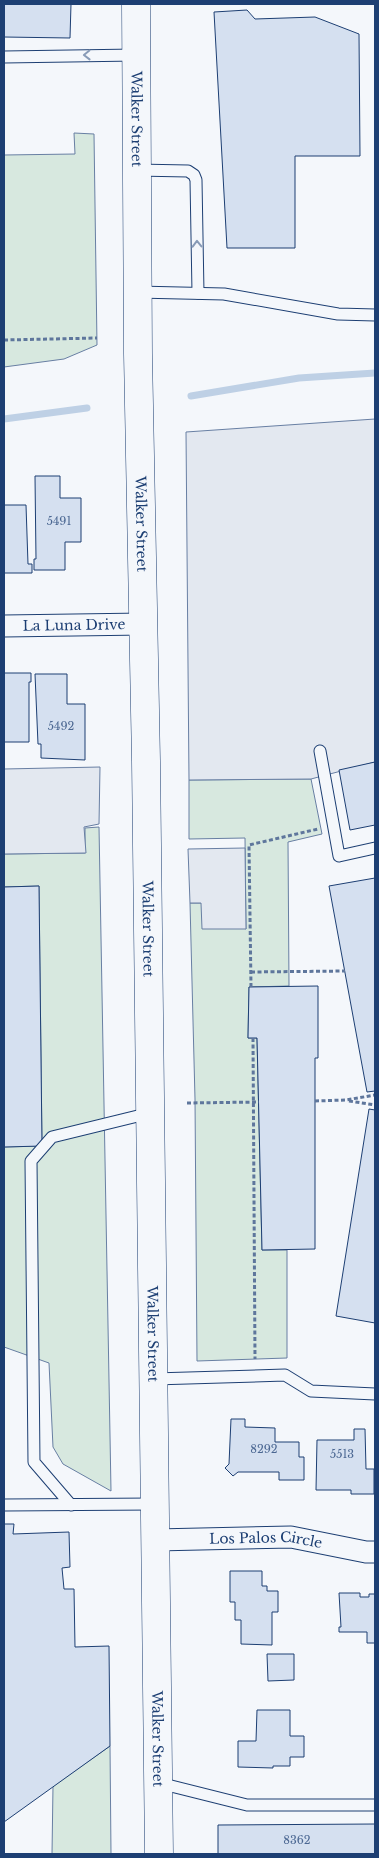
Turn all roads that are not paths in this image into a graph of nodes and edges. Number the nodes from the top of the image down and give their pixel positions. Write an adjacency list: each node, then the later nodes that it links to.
1 (136, 4): 2 (main road, Walker Street)
2 (136, 55): 3 (lane, one-way to 3); 4 (main road, Walker Street)
3 (4, 56)
4 (136, 170): 5 (main road, Walker Street); 6 (lane, one-way to 4)
5 (138, 292): 6 (lane); 8 (main road, Walker Street)
6 (198, 293): 7 (lane)
7 (375, 315)
8 (144, 624): 9 (street, La Luna Drive); 12 (main road, Walker Street)
9 (4, 626)
10 (320, 750): 11 (lane)
11 (375, 848)
12 (150, 1113): 13 (main road, Walker Street); 15 (lane)
13 (154, 1379): 14 (lane); 16 (main road, Walker Street)
14 (375, 1394)
15 (71, 1504): 16 (lane); 17 (lane)
16 (156, 1504): 18 (main road, Walker Street)
17 (4, 1505)
18 (156, 1540): 19 (street, Los Palos Circle); 20 (main road, Walker Street)
19 (375, 1552)
20 (159, 1783): 21 (lane); 22 (main road, Walker Street)
21 (375, 1805)
22 (159, 1854)

